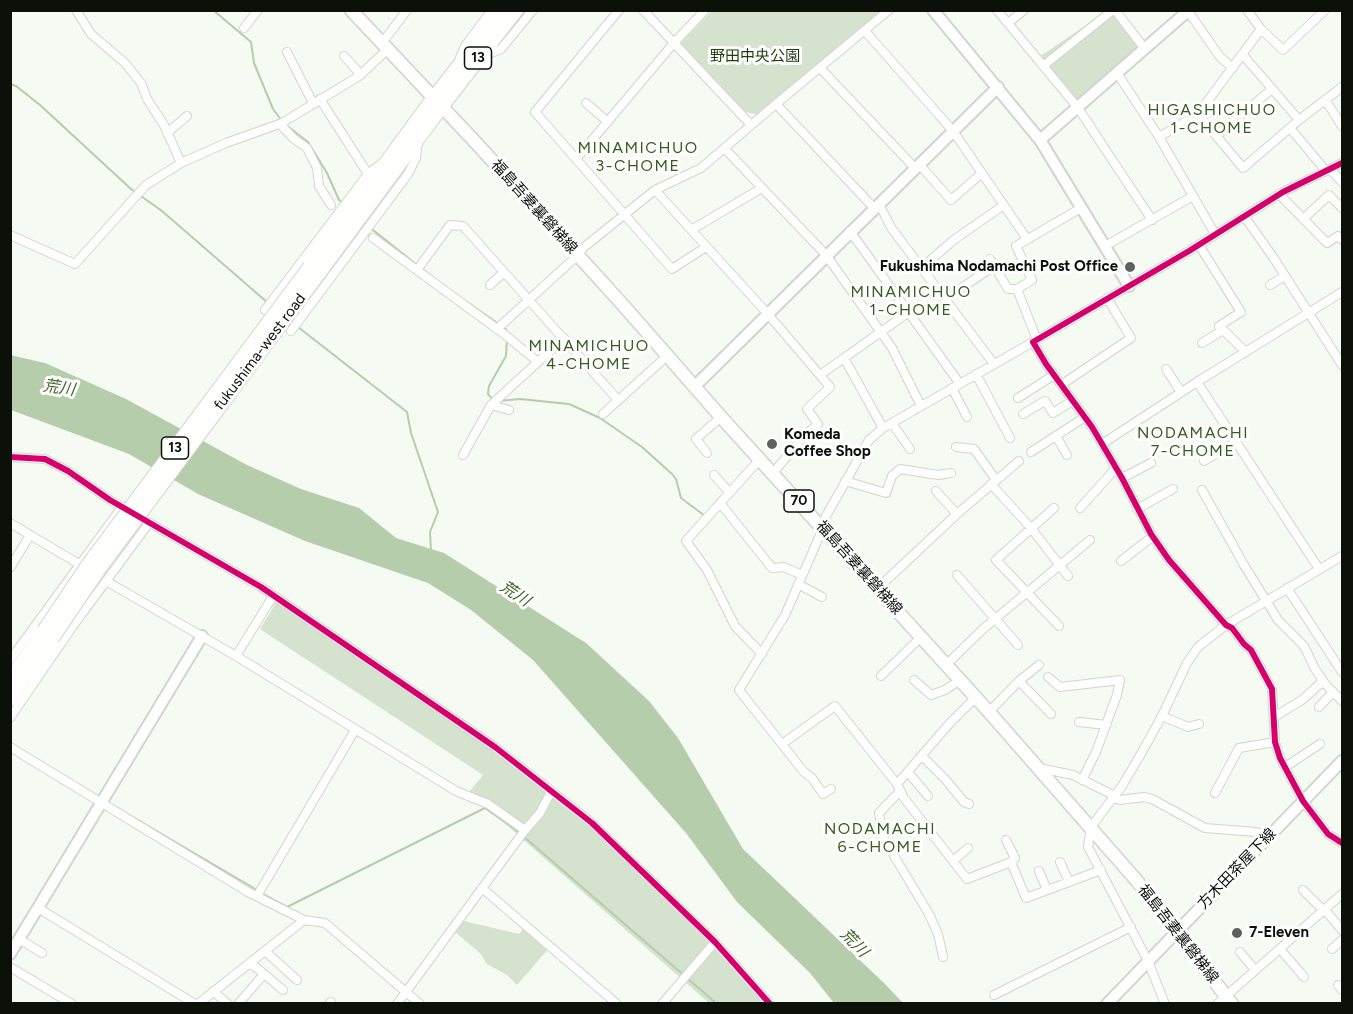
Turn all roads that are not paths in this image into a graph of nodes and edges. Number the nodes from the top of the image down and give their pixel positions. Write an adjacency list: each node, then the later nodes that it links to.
1 (76, 10): 55 (street)
2 (258, 10): 21 (street)
3 (351, 10): 25 (main road, 福島吾妻裏磐梯線 / 70)
4 (407, 10): 25 (street)
5 (492, 10): 31 (street)
6 (503, 10): 31 (highway, fukushima-west road / 13)
7 (516, 10): 30 (highway, fukushima-west road / 13)
8 (533, 10): 30 (street)
9 (620, 10): 62 (street)
10 (643, 10): 24 (street)
11 (705, 10): 24 (street)
12 (889, 10): 23 (street)
13 (933, 10): 37 (street)
14 (997, 10): 20 (street)
15 (1024, 10): 20 (street)
16 (1114, 10): 26 (street); 32 (street)
17 (1247, 10): 22 (street)
18 (1325, 10): 22 (street)
19 (1189, 11): 26 (street); 34 (street)
20 (1008, 23): 32 (street)
21 (244, 28)
22 (1261, 29): 28 (street)
23 (865, 31): 33 (street); 54 (street)
24 (673, 44): 50 (street); 51 (street)
25 (385, 46): 36 (street); 42 (main road, 福島吾妻裏磐梯線 / 70)
26 (1145, 49): 35 (street)
27 (287, 52): 40 (street)
28 (1243, 55): 34 (street); 39 (street)
29 (344, 56): 36 (street)
30 (478, 59): 42 (highway, fukushima-west road / 13)
31 (460, 65): 42 (highway, fukushima-west road / 13)
32 (1043, 66): 45 (street)
33 (820, 68): 44 (street); 65 (street)
34 (1233, 69): 46 (street)
35 (1118, 73): 45 (street); 58 (street)
36 (361, 75): 40 (street)
37 (998, 87): 54 (street); 59 (street)
38 (1342, 87): 41 (street)
39 (1272, 89): 48 (street); 56 (street)
40 (316, 101): 49 (street); 68 (street)
41 (1326, 101): 48 (street); 52 (street)
42 (437, 103): 57 (highway, fukushima-west road / 13); 61 (highway, fukushima-west road / 13); 93 (main road, 福島吾妻裏磐梯線 / 70)
43 (586, 103): 50 (street)
44 (776, 104): 51 (street); 75 (street)
45 (1078, 108): 59 (street); 82 (street)
46 (1198, 114): 56 (street); 58 (street)
47 (187, 116): 55 (street)
48 (1299, 120): 53 (street)
49 (283, 122): 63 (street); 74 (street)
50 (608, 122): 62 (street)
51 (751, 125): 60 (street)
52 (1342, 126)
53 (1290, 128): 56 (street); 66 (street)
54 (953, 131): 65 (street); 67 (street)
55 (167, 133): 63 (street)
56 (1216, 136)
57 (419, 137): 97 (highway, fukushima-west road / 13); 114 (street)
58 (1159, 137): 73 (street)
59 (1040, 140): 77 (street)
60 (725, 149): 70 (street); 71 (street)
61 (390, 158): 68 (street); 97 (highway, fukushima-west road / 13)
62 (577, 158): 79 (street)
63 (181, 163): 86 (street)
64 (1342, 163): 66 (street)
65 (917, 166): 67 (street); 75 (street)
66 (1328, 170): 69 (street); 72 (street)
67 (982, 173): 76 (street)
68 (368, 174): 108 (street)
69 (1342, 182)
70 (762, 188): 83 (street); 94 (street)
71 (655, 190): 79 (street); 83 (street)
72 (1280, 195): 80 (street); 81 (street)
73 (1193, 196): 82 (street); 85 (street)
74 (331, 205)
75 (876, 206): 84 (street); 96 (street)
76 (1005, 206): 88 (street); 96 (street)
77 (1082, 208): 88 (street); 91 (street)
78 (1342, 208): 81 (street)
79 (625, 215): 92 (street); 93 (street)
80 (1244, 216): 85 (street); 99 (street)
81 (1303, 219): 89 (street)
82 (1152, 220): 91 (street)
83 (691, 230): 92 (street)
84 (850, 231): 94 (street); 109 (street)
85 (1215, 234): 90 (street)
86 (10, 235)
87 (373, 238): 95 (street)
88 (1027, 239): 103 (street)
89 (1342, 240)
90 (1199, 245): 102 (street); 113 (street)
91 (1106, 246): 102 (street)
92 (706, 247): 110 (street)
93 (578, 255): 107 (street); 120 (main road, 福島吾妻裏磐梯線 / 70)
94 (826, 255): 110 (street); 115 (street)
95 (419, 267): 98 (street); 112 (street)
96 (921, 268): 106 (street)
97 (314, 271): 207 (highway, fukushima-west road / 13, bridge)
98 (504, 272): 100 (street); 107 (street)
99 (1285, 276): 101 (street); 111 (street)
100 (490, 285)
101 (1270, 285)
102 (1129, 286): 105 (street)
103 (1017, 289): 106 (street); 117 (street)
104 (1342, 292): 111 (street)
105 (1107, 298): 117 (street); 131 (street)
106 (945, 299): 123 (street)
107 (529, 300): 112 (street); 116 (street)
108 (265, 310)
109 (909, 312): 115 (street); 130 (street)
110 (767, 313): 127 (street); 132 (street)
111 (1308, 314): 119 (street); 124 (street)
112 (503, 330): 122 (street)
113 (1223, 330): 118 (street); 119 (street)
114 (291, 331)
115 (881, 331): 121 (street); 139 (street)
116 (564, 338): 122 (street); 136 (street)
117 (1035, 341): 123 (street); 128 (street)
118 (1202, 343)
119 (1246, 352): 129 (street)
120 (667, 356): 132 (main road, 福島吾妻裏磐梯線 / 70); 136 (street)
121 (844, 358): 127 (street); 147 (street)
122 (538, 362): 138 (street)
123 (994, 364): 126 (street)
124 (1342, 365)
125 (1166, 369): 134 (street)
126 (976, 374): 130 (street); 149 (street)
127 (820, 375): 165 (street)
128 (1054, 375): 131 (street); 135 (street)
129 (1197, 382): 134 (street); 150 (street)
130 (960, 384): 133 (street)
131 (1061, 385): 137 (street)
132 (695, 386): 143 (main road, 福島吾妻裏磐梯線 / 70)
133 (952, 388): 139 (street); 144 (street)
134 (1181, 392): 151 (street)
135 (1018, 398)
136 (618, 399): 141 (street)
137 (1072, 401): 142 (street); 145 (street)
138 (491, 405): 140 (street); 156 (street)
139 (921, 406): 146 (street)
140 (509, 410)
141 (603, 414)
142 (1023, 414)
143 (722, 417): 155 (street); 159 (main road, 福島吾妻裏磐梯線 / 70)
144 (967, 417)
145 (1085, 417): 148 (street); 151 (street)
146 (892, 423): 147 (street); 153 (street)
147 (883, 429): 168 (street)
148 (1056, 436): 154 (street); 157 (street)
149 (1010, 438)
150 (1236, 442): 161 (street); 192 (street)
151 (1102, 444): 163 (street)
152 (956, 447): 169 (street)
153 (910, 449)
154 (1031, 452)
155 (707, 453)
156 (463, 455)
157 (1067, 455)
158 (10, 457): 175 (street)
159 (760, 459): 165 (main road, 福島吾妻裏磐梯線 / 70); 173 (street)
160 (1019, 461): 169 (street)
161 (1204, 461)
162 (1151, 464): 167 (street)
163 (1116, 468): 167 (street); 177 (street)
164 (951, 472): 168 (street)
165 (773, 473): 182 (main road, 福島吾妻裏磐梯線 / 70)
166 (714, 475): 173 (street)
167 (1122, 478): 178 (street)
168 (845, 481): 182 (street)
169 (994, 482): 179 (street); 183 (street)
170 (1173, 489): 178 (street)
171 (1202, 490): 203 (street)
172 (936, 491): 179 (street)
173 (729, 492): 174 (street)
174 (720, 503): 194 (street); 211 (street)
175 (122, 507): 181 (street); 189 (street)
176 (1054, 508): 183 (street)
177 (1080, 508)
178 (1137, 509): 185 (street)
179 (957, 514): 199 (street)
180 (10, 523): 184 (street)
181 (149, 523): 196 (street); 201 (street)
182 (823, 528): 194 (street); 199 (main road, 福島吾妻裏磐梯線 / 70)
183 (1030, 528): 190 (street); 200 (street)
184 (30, 535): 189 (street); 191 (street)
185 (1153, 536): 188 (street); 205 (street)
186 (1090, 540): 190 (street)
187 (1341, 559): 192 (street)
188 (1121, 561)
189 (79, 564): 213 (street)
190 (1060, 566): 195 (street); 200 (street)
191 (10, 568)
192 (1319, 569): 198 (street)
193 (957, 575): 204 (street)
194 (802, 576): 197 (street)
195 (1068, 576)
196 (106, 581): 208 (street); 233 (street)
197 (798, 585): 202 (street); 211 (street)
198 (1287, 588): 203 (street); 216 (street)
199 (877, 589): 209 (main road, 福島吾妻裏磐梯線 / 70)
200 (1028, 593): 204 (street); 206 (street)
201 (273, 596): 212 (street); 250 (street)
202 (822, 597)
203 (1266, 601): 205 (street); 223 (street)
204 (995, 620): 210 (street); 214 (street)
205 (1226, 625): 231 (street); 232 (street)
206 (1059, 626)
207 (48, 635): 219 (highway, fukushima-west road / 13); 226 (highway, fukushima-west road / 13)
208 (202, 636): 212 (street); 255 (street)
209 (921, 637): 214 (main road, 福島吾妻裏磐梯線 / 70); 217 (street)
210 (1018, 645)
211 (762, 654): 239 (street)
212 (236, 656): 237 (street)
213 (10, 660)
214 (946, 665): 221 (main road, 福島吾妻裏磐梯線 / 70)
215 (1039, 665): 222 (street)
216 (1342, 672)
217 (881, 676)
218 (1048, 676): 236 (street)
219 (10, 680)
220 (914, 680): 221 (street)
221 (960, 680): 225 (main road, 福島吾妻裏磐梯線 / 70)
222 (1019, 681): 229 (street); 230 (street)
223 (1323, 681): 224 (street); 232 (street)
224 (1333, 692): 227 (street); 228 (street)
225 (976, 697): 229 (main road, 福島吾妻裏磐梯線 / 70); 242 (street)
226 (10, 699)
227 (1342, 701)
228 (1319, 707)
229 (989, 712): 245 (main road, 福島吾妻裏磐梯線 / 70)
230 (1051, 714)
231 (1162, 716): 235 (street); 253 (street)
232 (1274, 717): 238 (street)
233 (10, 718)
234 (1079, 722): 236 (street)
235 (1198, 724)
236 (1106, 725): 247 (street)
237 (356, 730): 258 (street); 273 (street)
238 (1275, 742): 244 (street); 251 (street)
239 (783, 744): 248 (street); 249 (street)
240 (1320, 744): 244 (street)
241 (10, 747): 255 (street)
242 (922, 756): 246 (street); 256 (street)
243 (1342, 760): 254 (street, 方木田茶屋下線)
244 (1285, 767): 254 (street)
245 (1037, 768): 247 (street); 257 (main road, 福島吾妻裏磐梯線 / 70)
246 (908, 772): 248 (street); 252 (street)
247 (1082, 780): 253 (street)
248 (899, 787): 263 (street); 289 (street)
249 (831, 789)
250 (551, 792): 258 (street); 282 (street)
251 (1215, 793)
252 (928, 796)
253 (1114, 797): 257 (street); 259 (street)
254 (1303, 801): 259 (street, 方木田茶屋下線); 261 (street)
255 (100, 802): 273 (street); 274 (street)
256 (969, 804)
257 (1091, 827): 266 (street); 279 (main road, 福島吾妻裏磐梯線 / 70)
258 (525, 830): 269 (street)
259 (1269, 836): 279 (street, 方木田茶屋下線)
260 (1006, 840): 264 (street)
261 (1342, 843)
262 (968, 848): 263 (street)
263 (952, 861): 264 (street)
264 (1011, 862): 270 (street)
265 (1060, 862): 268 (street)
266 (1101, 870): 268 (street); 277 (street)
267 (1039, 871): 270 (street)
268 (1069, 882): 270 (street)
269 (482, 888): 299 (street); 308 (street)
270 (1047, 890)
271 (1303, 890): 275 (street)
272 (1342, 894): 275 (street)
273 (257, 896): 276 (street)
274 (38, 908): 280 (street); 303 (street)
275 (1324, 910): 278 (street); 283 (street)
276 (303, 920): 285 (street); 299 (street)
277 (1131, 927): 290 (street); 300 (street)
278 (1342, 930)
279 (1176, 932): 290 (street, 方木田茶屋下線); 301 (main road, 福島吾妻裏磐梯線 / 70)
280 (20, 939): 286 (street); 288 (street)
281 (1342, 940): 284 (street)
282 (715, 942): 309 (street); 310 (street)
283 (1280, 949): 293 (street); 295 (street)
284 (1332, 949)
285 (265, 951): 291 (street); 296 (street)
286 (42, 952)
287 (1240, 952): 293 (street)
288 (10, 954)
289 (943, 957)
290 (1148, 961): 311 (street, 方木田茶屋下線); 312 (street)
291 (250, 963): 294 (street); 298 (street)
292 (10, 967): 302 (street)
293 (1255, 970): 301 (street)
294 (264, 974): 297 (street); 305 (street)
295 (1304, 978)
296 (297, 980)
297 (284, 990)
298 (213, 991): 303 (street); 304 (street)
299 (406, 992): 306 (street); 307 (street)
300 (994, 995)
301 (1225, 1001)
302 (72, 1004)
303 (197, 1004)
304 (228, 1004)
305 (238, 1004)
306 (397, 1004)
307 (420, 1004)
308 (617, 1004)
309 (662, 1004)
310 (770, 1004)
311 (1107, 1004)
312 (1165, 1004)

